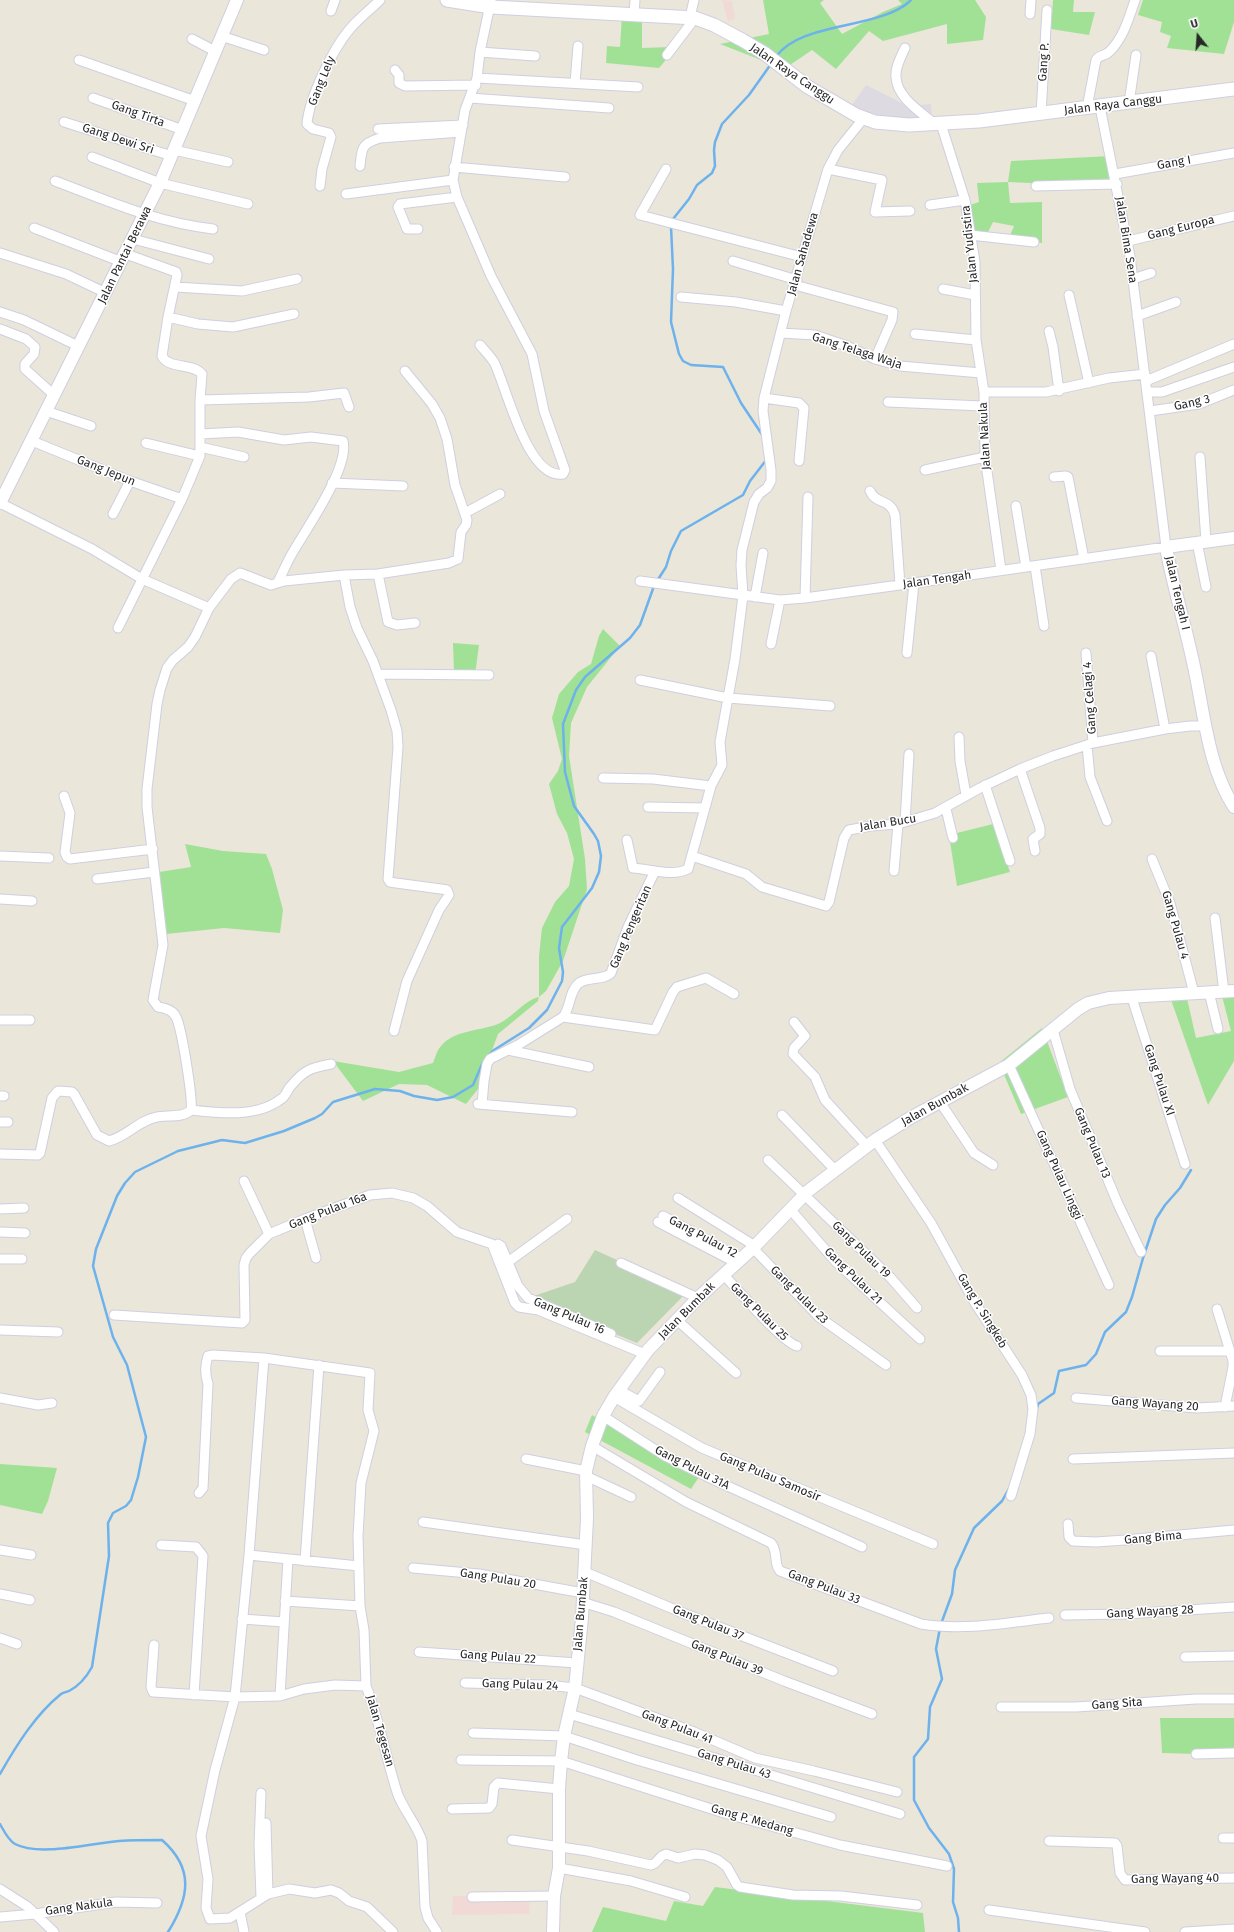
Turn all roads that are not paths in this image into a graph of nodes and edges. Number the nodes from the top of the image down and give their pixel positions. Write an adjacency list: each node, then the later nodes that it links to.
1 (236, 0): 15 (street, Jalan Pantai Berawa)
2 (335, 0): 11 (street)
3 (380, 0): 59 (street, Gang Lely)
4 (446, 0): 9 (main road, Jalan Raya Canggu)
5 (635, 0): 12 (street)
6 (694, 0): 14 (street)
7 (1031, 0): 13 (street)
8 (1134, 0): 37 (street)
9 (491, 3): 12 (main road, Jalan Raya Canggu); 21 (street)
10 (1047, 10): 38 (street, Gang P.)
11 (331, 11)
12 (634, 14): 14 (main road, Jalan Raya Canggu)
13 (1030, 14)
14 (693, 17): 22 (street); 39 (main road, Jalan Raya Canggu)
15 (221, 36): 19 (street); 20 (street, Jalan Pantai Berawa)
16 (192, 39): 20 (street)
17 (578, 46): 28 (street)
18 (905, 48): 41 (street)
19 (264, 50)
20 (215, 51): 33 (street, Jalan Pantai Berawa)
21 (480, 52): 23 (street); 27 (street)
22 (667, 55)
23 (535, 56)
24 (1136, 56): 34 (street)
25 (80, 60): 33 (street)
26 (395, 70): 27 (street)
27 (477, 82): 28 (street); 32 (street)
28 (575, 83): 29 (street)
29 (638, 87)
30 (1234, 89): 34 (main road, Jalan Raya Canggu)
31 (93, 98): 44 (street, Gang Tirta)
32 (470, 98): 36 (street); 42 (street)
33 (195, 101): 44 (street, Jalan Pantai Berawa)
34 (1130, 103): 35 (main road, Jalan Raya Canggu)
35 (1100, 107): 37 (main road, Jalan Raya Canggu); 53 (street, Jalan Bima Sena)
36 (609, 108)
37 (1087, 108): 38 (main road, Jalan Raya Canggu)
38 (1040, 114): 41 (main road, Jalan Raya Canggu)
39 (863, 119): 41 (main road, Jalan Raya Canggu); 52 (street, Jalan Sahadewa)
40 (64, 122): 45 (street, Gang Dewi Sri)
41 (938, 124): 63 (street, Jalan Yudistira)
42 (462, 128): 43 (street); 49 (street); 50 (street)
43 (378, 129)
44 (183, 130): 45 (street, Jalan Pantai Berawa)
45 (173, 153): 48 (street, Gang Dewi Sri); 57 (street, Jalan Pantai Berawa)
46 (1234, 153): 53 (street, Gang I)
47 (92, 157): 57 (street)
48 (228, 162)
49 (360, 166)
50 (454, 167): 54 (street); 55 (street)
51 (666, 168): 77 (street)
52 (828, 169): 66 (street); 77 (street, Jalan Sahadewa)
53 (1115, 174): 58 (street, Jalan Bima Sena)
54 (565, 177)
55 (453, 180): 61 (street); 62 (street)
56 (55, 181): 67 (street)
57 (160, 183): 64 (street); 67 (street, Jalan Pantai Berawa)
58 (1117, 184): 60 (street); 74 (street, Jalan Bima Sena)
59 (320, 186)
60 (1036, 186)
61 (346, 194)
62 (457, 197): 71 (street); 103 (street)
63 (966, 200): 65 (street); 72 (street, Jalan Yudistira)
64 (248, 204)
65 (930, 205)
66 (910, 211)
67 (145, 215): 70 (street); 73 (street, Jalan Pantai Berawa)
68 (1234, 216): 74 (street, Gang Europa)
69 (34, 228): 78 (street)
70 (213, 229)
71 (418, 229)
72 (970, 235): 75 (street); 88 (street, Jalan Yudistira)
73 (133, 239): 78 (street, Jalan Pantai Berawa); 79 (street)
74 (1128, 241): 83 (street, Jalan Bima Sena)
75 (1034, 242)
76 (0, 253): 87 (street)
77 (802, 257): 84 (street, Jalan Sahadewa)
78 (124, 258): 85 (street); 87 (street, Jalan Pantai Berawa)
79 (209, 259)
80 (733, 261): 84 (street)
81 (1151, 273): 83 (street)
82 (297, 279): 85 (street)
83 (1133, 279): 95 (street, Jalan Bima Sena)
84 (796, 282): 92 (street, Jalan Sahadewa); 105 (street)
85 (175, 287): 96 (street)
86 (943, 289): 88 (street)
87 (106, 293): 104 (street, Jalan Pantai Berawa)
88 (975, 295): 101 (street, Jalan Yudistira)
89 (1069, 295): 110 (street)
90 (681, 297): 92 (street)
91 (1176, 302): 95 (street)
92 (786, 311): 99 (street, Jalan Sahadewa)
93 (0, 312): 104 (street)
94 (294, 314): 96 (street)
95 (1138, 316): 109 (street, Jalan Bima Sena)
96 (168, 317): 117 (street)
97 (0, 329): 115 (street)
98 (1049, 331): 112 (street)
99 (782, 333): 105 (street, Gang Telaga Waja); 116 (street, Jalan Sahadewa)
100 (915, 334): 101 (street)
101 (976, 340): 108 (street, Jalan Yudistira)
102 (1234, 344): 109 (street)
103 (480, 345)
104 (78, 346): 115 (street, Jalan Pantai Berawa)
105 (875, 359): 108 (street, Gang Telaga Waja)
106 (1234, 366): 114 (street)
107 (405, 371): 143 (street)
108 (981, 373): 113 (street, Jalan Yudistira)
109 (1145, 377): 110 (street, Jalan Nakula); 114 (street, Jalan Tengah I)
110 (1089, 383): 112 (street, Jalan Nakula)
111 (1234, 390): 122 (street, Gang 3)
112 (1059, 391): 113 (street, Jalan Nakula)
113 (984, 392): 119 (street, Jalan Nakula)
114 (1147, 392): 122 (street, Jalan Tengah I)
115 (54, 395): 121 (street, Jalan Pantai Berawa)
116 (764, 398): 131 (street); 160 (street, Jalan Sahadewa)
117 (200, 400): 120 (street); 124 (street)
118 (888, 402): 119 (street)
119 (983, 406): 129 (street, Jalan Nakula)
120 (349, 407)
121 (46, 411): 123 (street); 125 (street, Jalan Pantai Berawa)
122 (1150, 411): 147 (street, Jalan Tengah I)
123 (91, 426)
124 (200, 434): 127 (street); 135 (street)
125 (32, 441): 134 (street, Gang Jepun); 140 (street, Jalan Pantai Berawa)
126 (146, 443): 127 (street)
127 (200, 452): 128 (street); 141 (street)
128 (244, 457)
129 (985, 457): 132 (street); 151 (street, Jalan Nakula)
130 (1200, 457): 146 (street)
131 (799, 461)
132 (925, 470)
133 (1054, 477): 149 (street)
134 (130, 481): 141 (street, Gang Jepun); 144 (street)
135 (332, 482): 136 (street); 156 (street)
136 (403, 486)
137 (870, 491): 158 (street)
138 (500, 494): 143 (street)
139 (808, 497): 162 (street)
140 (1, 499): 154 (street)
141 (182, 499): 154 (street)
142 (1016, 506): 150 (street)
143 (465, 513): 152 (street)
144 (114, 514)
145 (1234, 538): 146 (street, Jalan Tengah)
146 (1202, 542): 147 (street, Jalan Tengah); 159 (street)
147 (1166, 547): 149 (street, Jalan Tengah); 177 (street, Jalan Tengah I)
148 (763, 553): 161 (street)
149 (1084, 559): 150 (street, Jalan Tengah)
150 (1031, 566): 151 (street, Jalan Tengah); 166 (street)
151 (1001, 570): 157 (street, Jalan Tengah)
152 (378, 574): 153 (street); 165 (street)
153 (344, 575): 156 (street); 172 (street)
154 (142, 579): 164 (street); 167 (street)
155 (640, 581): 160 (street, Jalan Tengah)
156 (278, 582): 164 (street)
157 (914, 584): 158 (street, Jalan Tengah); 169 (street)
158 (900, 585): 162 (street, Jalan Tengah)
159 (1206, 587)
160 (743, 596): 161 (street, Jalan Tengah); 175 (street, Gang Pengeritan)
161 (755, 597): 163 (street, Jalan Tengah)
162 (805, 598): 163 (street, Jalan Tengah)
163 (780, 600): 168 (street)
164 (209, 608): 196 (street)
165 (415, 623)
166 (1044, 626)
167 (118, 628)
168 (771, 644)
169 (907, 653)
170 (1086, 653): 180 (street, Gang Celagi 4)
171 (1151, 656): 178 (street)
172 (379, 674): 173 (street); 221 (street)
173 (489, 675)
174 (640, 680): 175 (street)
175 (728, 698): 176 (street); 185 (street, Gang Pengeritan)
176 (830, 706)
177 (1205, 726): 178 (street, Jalan Bucu); 189 (street, Jalan Tengah I)
178 (1165, 729): 180 (street, Jalan Bucu)
179 (959, 737): 187 (street)
180 (1090, 744): 182 (street, Jalan Bucu); 192 (street, Gang Celagi 4)
181 (909, 754): 193 (street)
182 (1020, 770): 184 (street, Jalan Bucu); 197 (street)
183 (603, 778): 185 (street)
184 (985, 785): 187 (street, Jalan Bucu); 202 (street)
185 (711, 786): 190 (street, Gang Pengeritan)
186 (64, 796): 196 (street)
187 (966, 796): 191 (street, Jalan Bucu)
188 (648, 807): 190 (street)
189 (1234, 807)
190 (704, 808): 199 (street, Gang Pengeritan)
191 (946, 809): 193 (street, Jalan Bucu); 194 (street)
192 (1107, 821)
193 (901, 823): 199 (street, Jalan Bucu); 204 (street)
194 (953, 838)
195 (626, 840): 203 (street, Gang Pengeritan)
196 (153, 849): 205 (street)
197 (1035, 851)
198 (0, 856): 200 (street)
199 (692, 856): 203 (street, Gang Pengeritan)
200 (49, 858)
201 (1152, 859): 212 (street, Gang Pulau 4)
202 (1010, 861)
203 (655, 871): 215 (street, Gang Pengeritan)
204 (894, 871)
205 (154, 872): 206 (street); 227 (street)
206 (97, 879)
207 (0, 899): 208 (street)
208 (32, 901)
209 (1216, 918): 211 (street)
210 (1209, 992): 211 (street, Jalan Bumbak); 212 (street, Jalan Bumbak); 219 (street)
211 (1229, 992)
212 (1194, 993): 214 (street, Jalan Bumbak)
213 (734, 994): 215 (street)
214 (1132, 998): 220 (street, Jalan Bumbak); 234 (street, Gang Pulau XI)
215 (563, 1016): 222 (street)
216 (0, 1020): 217 (street)
217 (30, 1020)
218 (794, 1022): 230 (street, Gang P. Singkeb)
219 (1218, 1029)
220 (1053, 1030): 224 (street, Jalan Bumbak); 250 (street, Gang Pulau 13)
221 (394, 1031)
222 (508, 1050): 225 (street); 228 (street)
223 (331, 1064): 227 (street)
224 (1009, 1065): 226 (street, Jalan Bumbak); 258 (street, Gang Pulau Linggi)
225 (589, 1067)
226 (940, 1102): 230 (street, Jalan Bumbak); 233 (street)
227 (191, 1110): 231 (street)
228 (572, 1112)
229 (782, 1115): 235 (street)
230 (871, 1143): 235 (street, Jalan Bumbak); 288 (street, Gang P. Singkeb)
231 (0, 1154)
232 (768, 1160): 237 (street, Gang Pulau 19)
233 (993, 1164)
234 (1185, 1164)
235 (835, 1170): 237 (street, Jalan Bumbak)
236 (244, 1181): 247 (street)
237 (804, 1195): 241 (street, Jalan Bumbak); 260 (street, Gang Pulau 19)
238 (678, 1198): 249 (street, Gang Pulau 23)
239 (24, 1208): 240 (street)
240 (0, 1209)
241 (790, 1209): 249 (street, Jalan Bumbak); 266 (street, Gang Pulau 21)
242 (305, 1218): 247 (street, Gang Pulau 16a); 252 (street); 270 (street, Gang Pulau 16a)
243 (567, 1219): 255 (street)
244 (660, 1219): 254 (street, Gang Pulau 12)
245 (0, 1232): 246 (street)
246 (25, 1233)
247 (270, 1234): 262 (street)
248 (498, 1244): 255 (street, Gang Pulau 16)
249 (754, 1247): 254 (street, Jalan Bumbak); 273 (street, Gang Pulau 23)
250 (1142, 1252)
251 (0, 1258): 253 (street)
252 (316, 1258)
253 (22, 1259)
254 (740, 1261): 257 (street, Jalan Bumbak)
255 (508, 1262): 270 (street, Gang Pulau 16)
256 (621, 1263): 259 (street)
257 (724, 1275): 259 (street, Jalan Bumbak); 267 (street, Gang Pulau 25)
258 (1109, 1285)
259 (698, 1298): 263 (street, Jalan Bumbak)
260 (917, 1308)
261 (1217, 1309): 269 (street)
262 (114, 1316)
263 (677, 1320): 270 (street, Jalan Bumbak); 275 (street)
264 (0, 1330): 265 (street)
265 (58, 1332)
266 (920, 1338)
267 (797, 1346)
268 (1160, 1351): 269 (street)
269 (1229, 1351): 280 (street)
270 (647, 1352): 276 (street, Jalan Bumbak)
271 (264, 1358): 272 (street); 287 (street); 298 (street)
272 (319, 1364): 301 (street); 302 (street)
273 (886, 1365)
274 (660, 1372): 276 (street)
275 (736, 1373)
276 (616, 1394): 281 (street, Jalan Bumbak); 293 (street, Gang Pulau Samosir)
277 (0, 1398): 279 (street)
278 (1076, 1398): 280 (street, Gang Wayang 20)
279 (52, 1403)
280 (1229, 1406)
281 (604, 1416): 282 (street, Jalan Bumbak); 296 (street, Gang Pulau 31A)
282 (592, 1446): 286 (street, Jalan Bumbak); 312 (street, Gang Pulau 33)
283 (1234, 1453): 285 (street)
284 (526, 1459): 286 (street)
285 (1073, 1459)
286 (586, 1473): 289 (street); 295 (street, Jalan Bumbak)
287 (199, 1494)
288 (1011, 1496)
289 (631, 1497)
290 (423, 1522): 295 (street)
291 (1068, 1524): 292 (street, Gang Bima)
292 (1234, 1530)
293 (933, 1544)
294 (161, 1545): 326 (street)
295 (586, 1545): 304 (street, Jalan Bumbak)
296 (862, 1547)
297 (0, 1550): 299 (street)
298 (249, 1555): 300 (street); 313 (street)
299 (31, 1556)
300 (288, 1559): 301 (street); 308 (street)
301 (305, 1561): 302 (street)
302 (359, 1566): 309 (street)
303 (413, 1568): 306 (street, Gang Pulau 20)
304 (585, 1572): 306 (street, Jalan Bumbak); 322 (street, Gang Pulau 37)
305 (0, 1594): 307 (street)
306 (582, 1598): 321 (street, Jalan Bumbak); 332 (street, Gang Pulau 39)
307 (30, 1600)
308 (285, 1601): 309 (street); 314 (street)
309 (360, 1606): 324 (street)
310 (1234, 1607): 311 (street, Gang Wayang 28)
311 (1065, 1615)
312 (1049, 1618)
313 (242, 1619): 314 (street); 328 (street)
314 (284, 1622): 327 (street)
315 (0, 1638): 316 (street)
316 (17, 1644)
317 (154, 1645): 326 (street, Jalan Tegesan)
318 (419, 1652): 321 (street, Gang Pulau 22)
319 (1234, 1656): 320 (street)
320 (1185, 1657)
321 (577, 1663): 325 (street, Jalan Bumbak)
322 (833, 1671)
323 (465, 1682): 325 (street, Gang Pulau 24)
324 (366, 1686): 327 (street, Jalan Tegesan); 369 (street, Jalan Tegesan)
325 (574, 1688): 331 (street, Jalan Bumbak); 340 (street, Gang Pulau 41)
326 (194, 1695): 328 (street, Jalan Tegesan)
327 (280, 1696): 328 (street, Jalan Tegesan)
328 (236, 1697): 362 (street)
329 (1234, 1699): 330 (street, Gang Sita)
330 (1001, 1707)
331 (569, 1714): 334 (street, Jalan Bumbak); 343 (street, Gang Pulau 43)
332 (872, 1714)
333 (473, 1733): 334 (street)
334 (564, 1736): 338 (street, Jalan Bumbak); 344 (street)
335 (1234, 1753): 336 (street)
336 (1196, 1754)
337 (461, 1760): 338 (street, Gang P. Medang)
338 (561, 1761): 339 (street, Jalan Bumbak); 351 (street, Gang P. Medang)
339 (559, 1789): 342 (street); 350 (street, Jalan Bumbak)
340 (897, 1792)
341 (261, 1793): 355 (street)
342 (452, 1809)
343 (900, 1814)
344 (831, 1817)
345 (266, 1823): 355 (street)
346 (1223, 1838): 347 (street)
347 (1234, 1838)
348 (512, 1840): 350 (street)
349 (1049, 1841): 353 (street, Gang Wayang 40)
350 (560, 1846): 352 (street, Jalan Bumbak); 360 (street)
351 (947, 1866)
352 (559, 1868): 356 (street, Jalan Bumbak); 358 (street)
353 (1234, 1878)
354 (0, 1890): 363 (street)
355 (264, 1896): 362 (street); 368 (street)
356 (554, 1896): 357 (street); 370 (street, Jalan Bumbak)
357 (472, 1897)
358 (685, 1897)
359 (158, 1903): 363 (street, Gang Nakula)
360 (917, 1905)
361 (989, 1910): 371 (street)
362 (240, 1912): 367 (street)
363 (35, 1914): 364 (street, Gang Nakula); 366 (street)
364 (0, 1917)
365 (1234, 1930): 372 (street)
366 (54, 1932)
367 (244, 1932)
368 (393, 1932)
369 (437, 1932)
370 (553, 1932)
371 (1145, 1932)
372 (1185, 1932)

